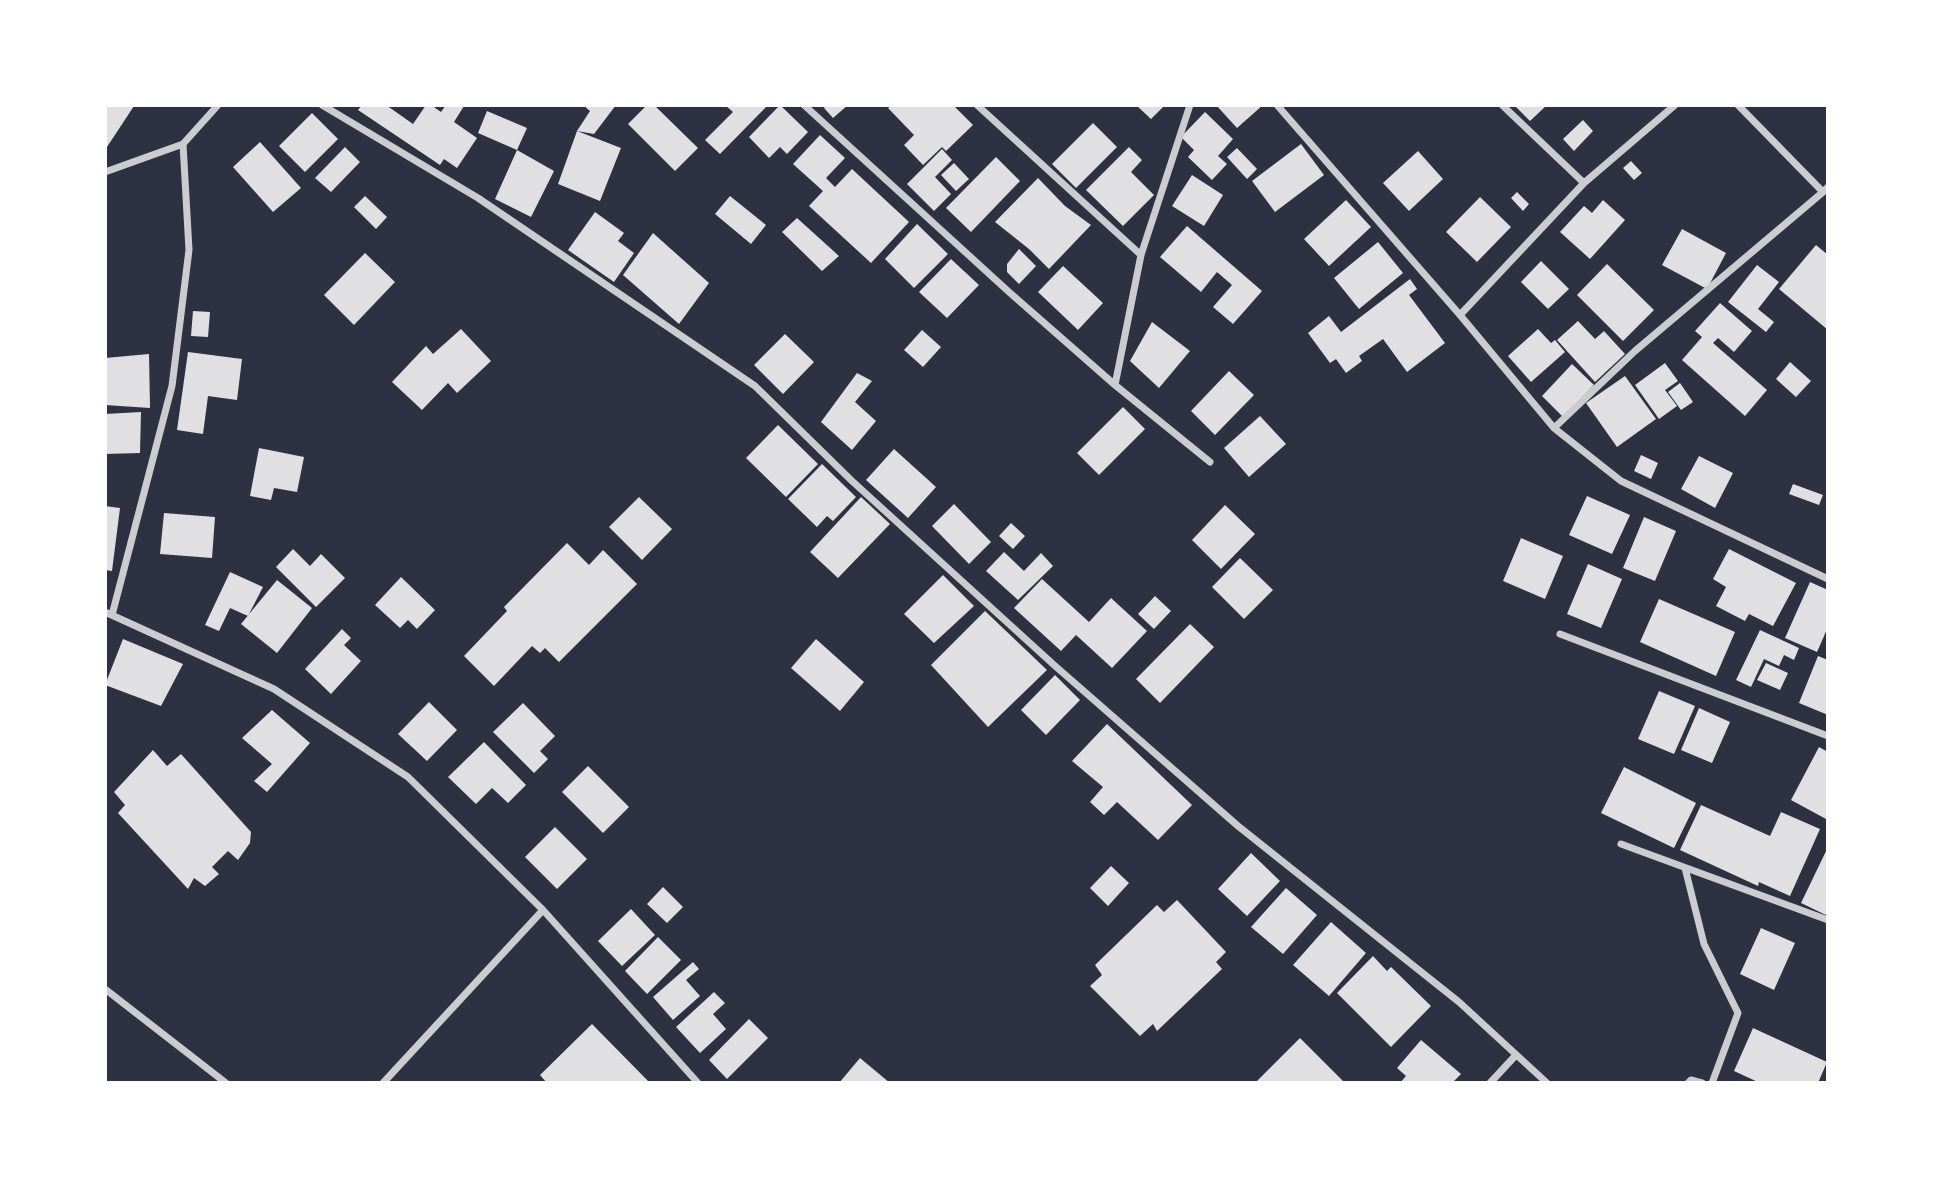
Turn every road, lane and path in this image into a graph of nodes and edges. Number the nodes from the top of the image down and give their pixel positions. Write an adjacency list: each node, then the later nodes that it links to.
1 (218, 105): 10 (street)
2 (322, 105): 28 (street)
3 (804, 105): 16 (street)
4 (977, 105): 14 (street)
5 (1190, 105): 14 (street)
6 (1277, 105): 15 (street)
7 (1502, 105): 12 (street)
8 (1675, 105): 12 (street)
9 (1738, 105): 13 (street)
10 (183, 144): 11 (street); 20 (street)
11 (106, 169)
12 (1584, 183): 15 (street)
13 (1826, 190): 17 (street)
14 (1141, 255): 16 (street)
15 (1460, 315): 17 (street)
16 (1115, 385): 18 (street)
17 (1554, 428): 19 (street)
18 (1210, 462)
19 (1828, 579)
20 (109, 614): 25 (street)
21 (1560, 634): 22 (street)
22 (1828, 736)
23 (1621, 844): 24 (street)
24 (1685, 868): 26 (street); 36 (street)
25 (543, 910): 30 (street); 31 (street)
26 (1828, 920)
27 (105, 989): 29 (street)
28 (1516, 1055): 32 (street); 33 (street)
29 (226, 1083)
30 (383, 1083)
31 (698, 1083)
32 (1490, 1083)
33 (1547, 1083)
34 (1688, 1083): 35 (street)
35 (1702, 1083)
36 (1712, 1083)

